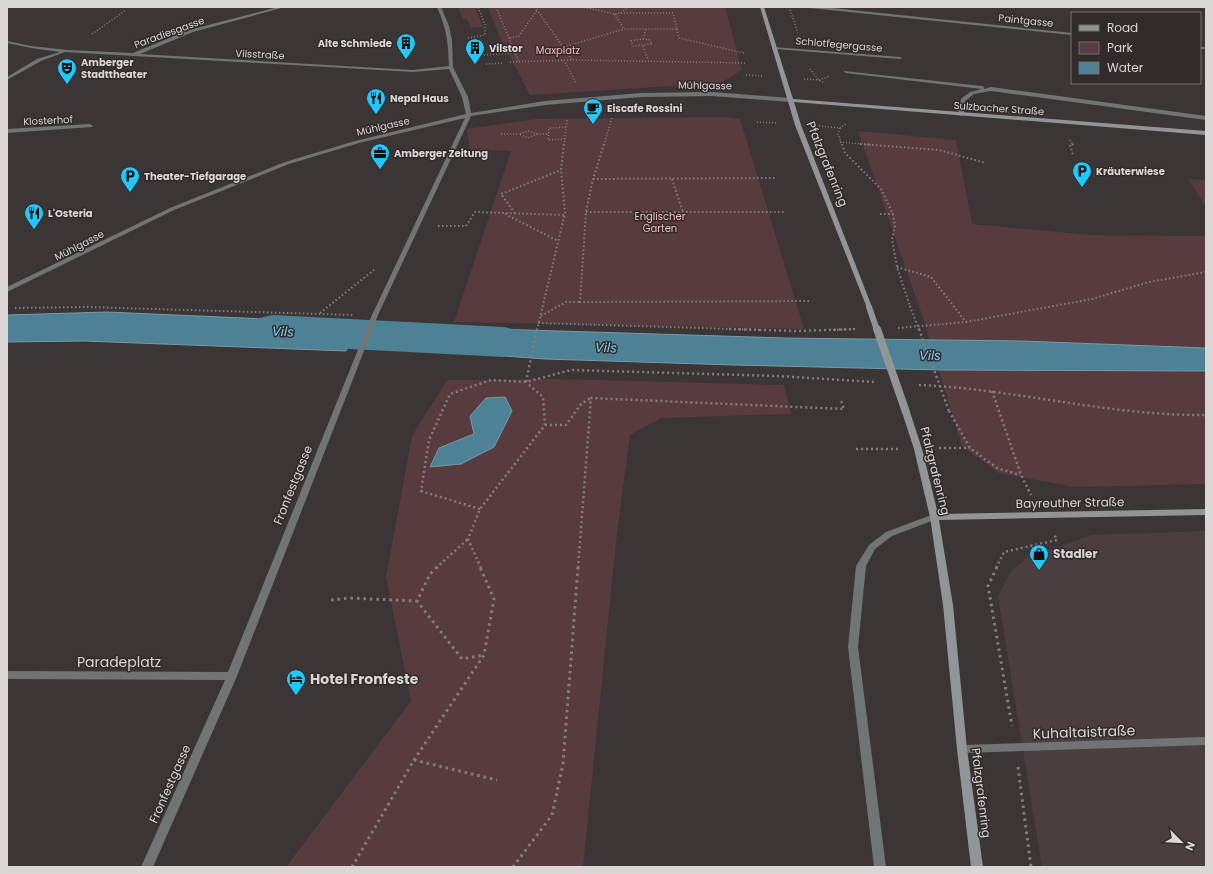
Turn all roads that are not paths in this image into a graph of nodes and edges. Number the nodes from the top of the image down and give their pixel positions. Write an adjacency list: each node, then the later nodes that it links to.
1 (283, 7): 9 (street, Paradiesgasse)
2 (439, 7): 11 (street)
3 (762, 7): 7 (main road, Pfalzgrafenring)
4 (810, 7): 5 (street, Paintgasse)
5 (1071, 34)
6 (7, 42): 8 (street, Vilsstraße)
7 (776, 48): 10 (street, Schlotfegergasse); 15 (main road, Pfalzgrafenring)
8 (68, 51): 9 (street, Vilsstraße); 13 (street)
9 (132, 55): 11 (street, Vilsstraße)
10 (900, 58)
11 (451, 67): 17 (street)
12 (846, 72): 14 (street)
13 (7, 79)
14 (991, 89): 16 (street); 18 (street)
15 (790, 100): 16 (main road, Sulzbacher Straße); 17 (street, Mühlgasse); 24 (main road, Pfalzgrafenring, bridge)
16 (961, 114): 21 (main road, Sulzbacher Straße)
17 (469, 115): 22 (street, Mühlgasse); 26 (street, Fronfestgasse)
18 (1206, 118)
19 (90, 126): 20 (street, Klosterhof)
20 (7, 131)
21 (1206, 133)
22 (7, 290)
23 (1206, 512): 24 (main road, Bayreuther Straße)
24 (934, 517): 28 (main road, Pfalzgrafenring); 30 (street)
25 (7, 675): 26 (street, Paradeplatz)
26 (232, 676): 29 (street, Fronfestgasse)
27 (1206, 741): 28 (street, Kuhaltaistraße)
28 (962, 749): 31 (main road, Pfalzgrafenring)
29 (147, 867)
30 (880, 867)
31 (977, 867)

